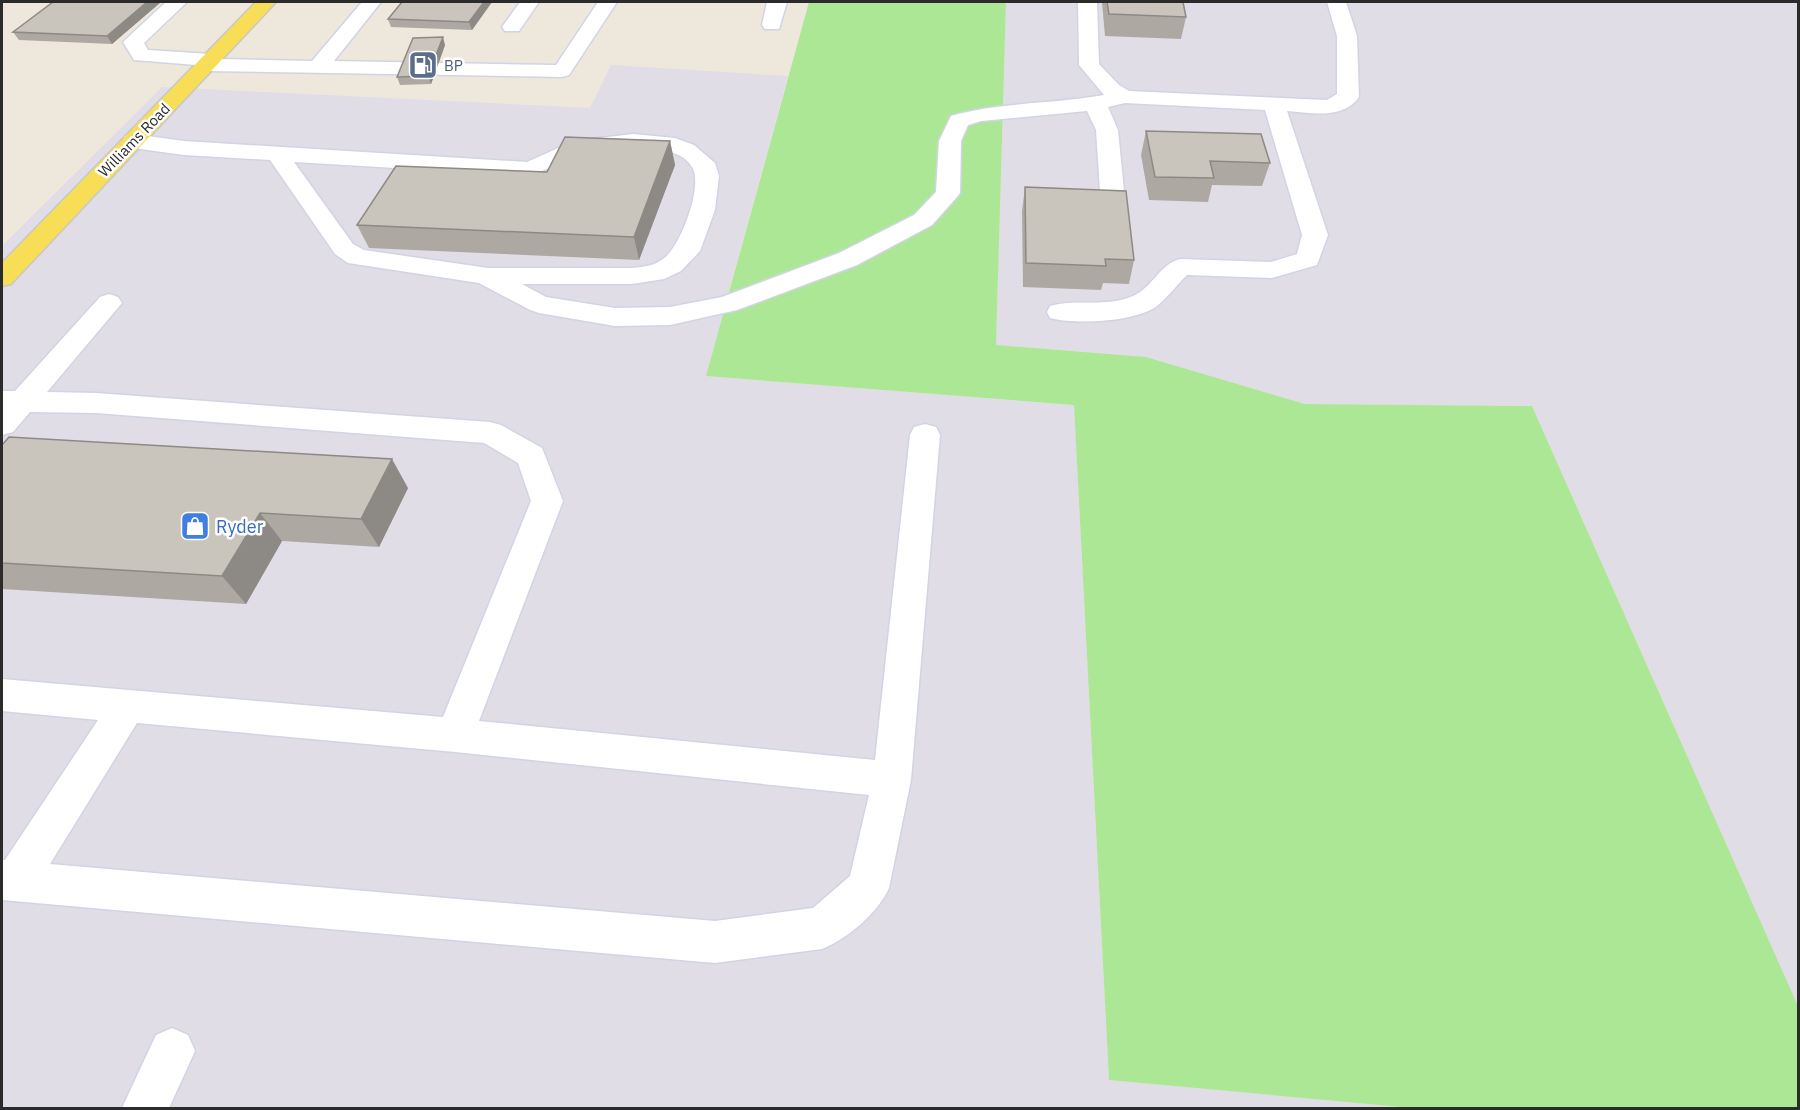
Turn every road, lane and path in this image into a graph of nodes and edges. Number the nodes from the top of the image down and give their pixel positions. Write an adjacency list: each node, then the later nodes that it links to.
1 (177, 2): 11 (lane)
2 (266, 2): 11 (main road, Williams Road)
3 (372, 2): 12 (lane)
4 (529, 2): 10 (lane)
5 (607, 2): 12 (lane)
6 (777, 2): 9 (lane)
7 (1087, 2): 13 (lane)
8 (1337, 2): 15 (lane)
9 (772, 26)
10 (512, 27)
11 (209, 62): 12 (lane); 16 (main road, Williams Road)
12 (318, 67)
13 (1125, 97): 14 (lane); 15 (lane)
14 (1095, 103): 18 (lane); 19 (lane)
15 (1274, 104): 22 (lane)
16 (133, 141): 17 (lane); 20 (main road, Williams Road)
17 (277, 154): 19 (lane); 19 (lane)
18 (1112, 191)
19 (486, 276)
20 (2, 278)
21 (109, 303): 23 (lane)
22 (1060, 312)
23 (12, 401): 24 (lane); 28 (lane)
24 (2, 425)
25 (925, 435): 29 (lane)
26 (2, 695): 27 (lane)
27 (128, 706): 28 (lane); 30 (lane)
28 (455, 735): 29 (lane)
29 (892, 780): 30 (lane)
30 (8, 881)
31 (172, 1051): 32 (lane)
32 (145, 1108)

